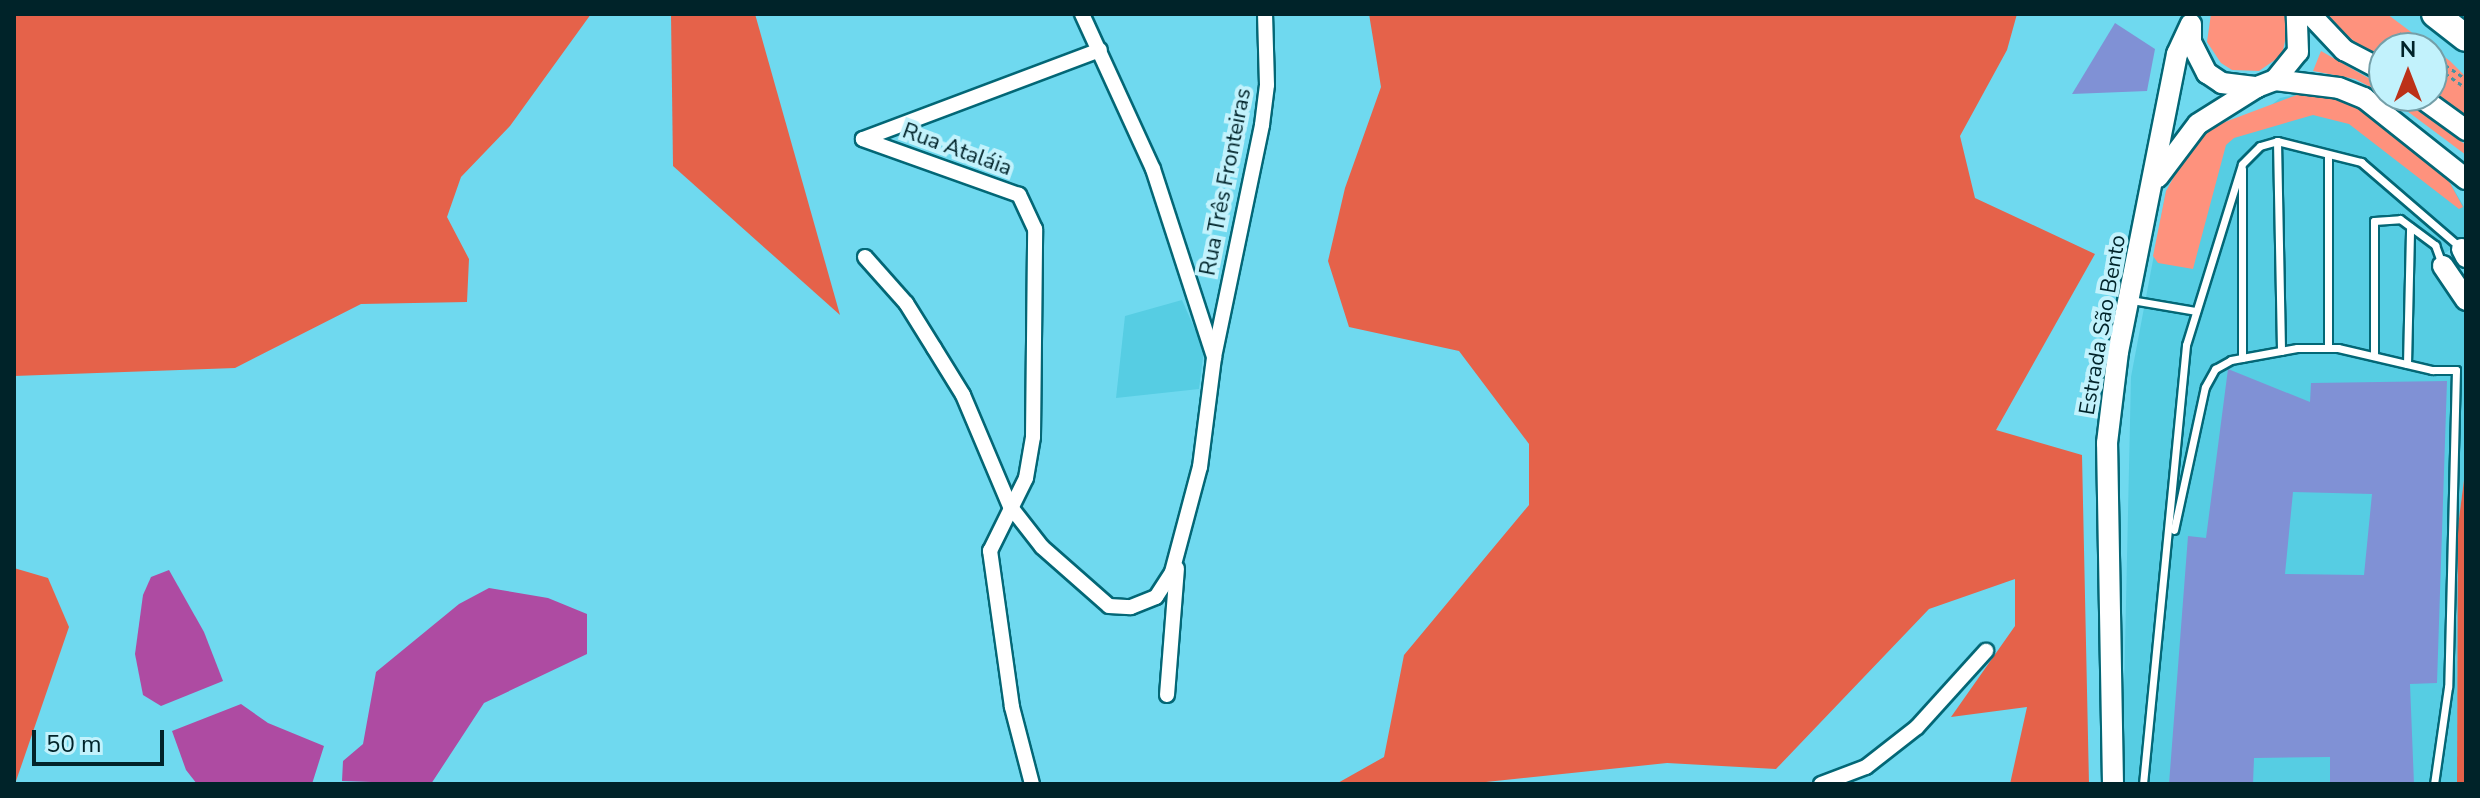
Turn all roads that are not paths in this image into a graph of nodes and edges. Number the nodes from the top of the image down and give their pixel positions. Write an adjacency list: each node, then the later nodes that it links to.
1 (1082, 14): 7 (street, Rua Três Fronteiras)
2 (1265, 14): 27 (street, Rua Três Fronteiras)
3 (2301, 14): 8 (street); 9 (street)
4 (2435, 14): 6 (highway)
5 (2193, 19): 9 (street); 16 (street, Estrada São Bento)
6 (2466, 38)
7 (1100, 50): 27 (street, Rua Três Fronteiras); 30 (street, Rua Ataláia)
8 (2368, 63)
9 (2266, 83): 15 (street); 16 (street)
10 (2441, 112): 11 (street)
11 (2466, 130)
12 (2277, 141): 13 (lane); 14 (lane); 25 (lane)
13 (2328, 157): 18 (lane); 24 (lane)
14 (2242, 164): 23 (lane); 28 (lane)
15 (2466, 179)
16 (2152, 187): 21 (street, Estrada São Bento)
17 (2410, 227): 20 (lane); 26 (lane); 29 (lane)
18 (2464, 253)
19 (865, 257): 30 (street)
20 (2443, 266): 22 (street)
21 (2129, 300): 23 (lane); 37 (street, Estrada São Bento)
22 (2466, 300)
23 (2196, 311): 32 (lane)
24 (2328, 348): 25 (lane); 26 (lane)
25 (2281, 351): 28 (lane)
26 (2374, 353): 29 (lane)
27 (1214, 357): 31 (street, Rua Três Fronteiras)
28 (2242, 358): 32 (lane)
29 (2407, 364): 39 (lane)
30 (1010, 506): 31 (street, Rua Três Fronteiras); 35 (street)
31 (1178, 551): 34 (street)
32 (2168, 559): 38 (lane)
33 (1986, 651): 36 (street)
34 (1167, 695)
35 (1032, 784)
36 (1821, 784)
37 (2113, 784)
38 (2143, 784)
39 (2434, 784)

